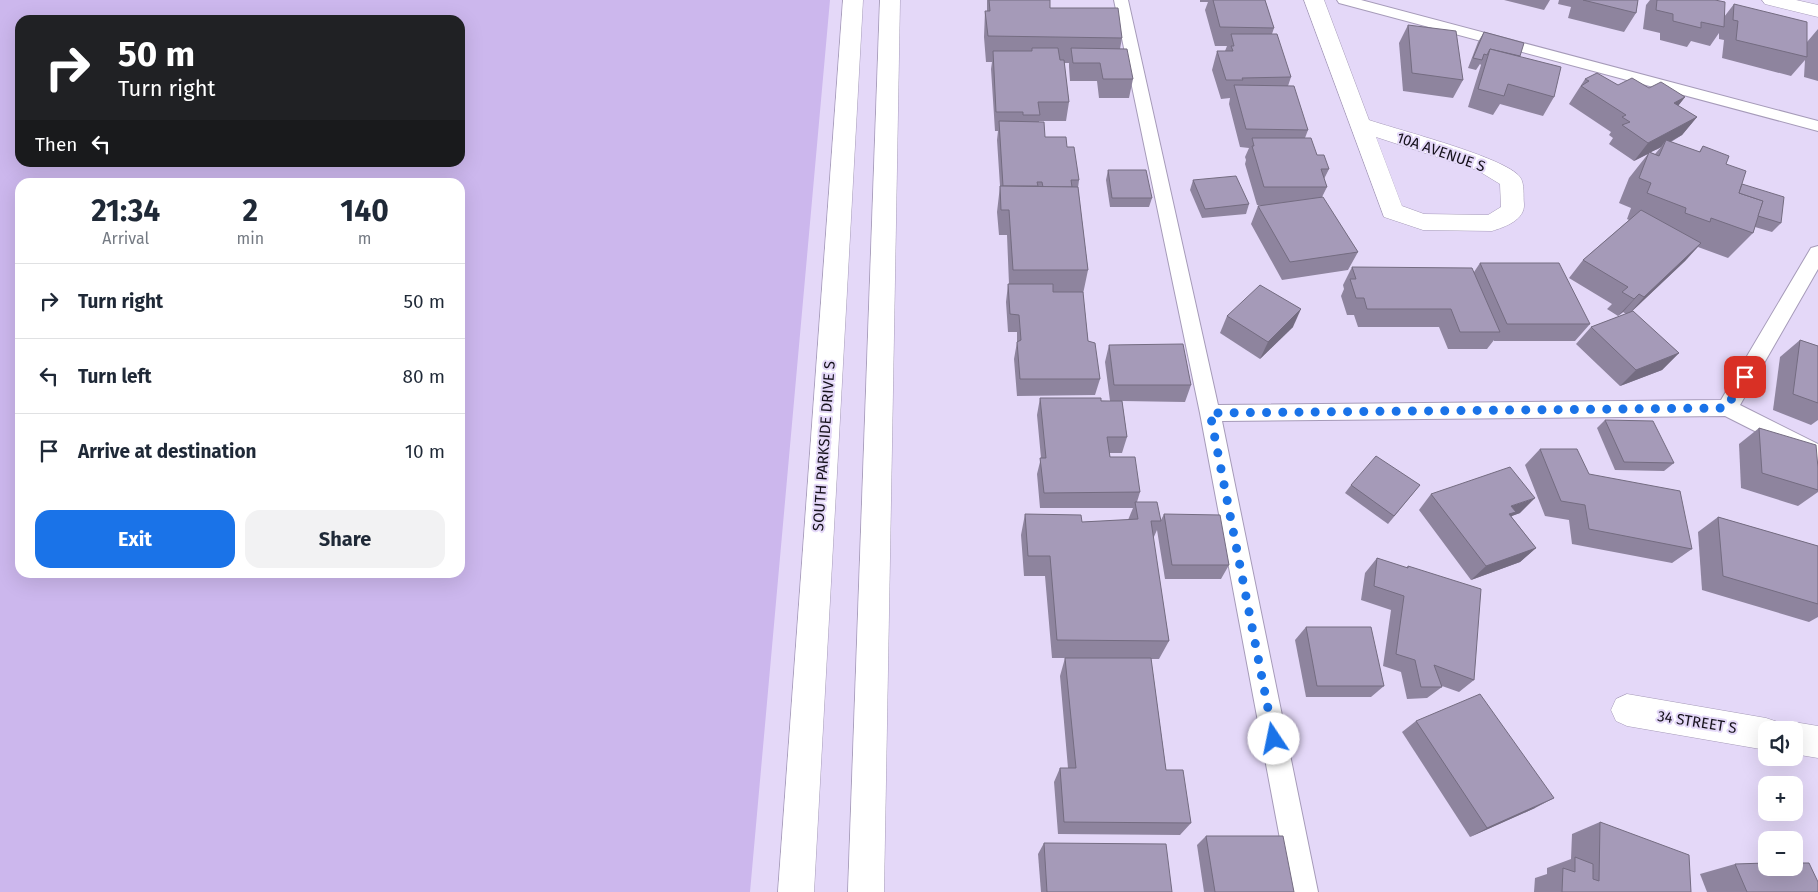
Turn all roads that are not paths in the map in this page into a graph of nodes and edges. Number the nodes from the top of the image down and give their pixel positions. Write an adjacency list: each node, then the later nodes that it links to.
1 (853, 0): 18 (main road, SOUTH PARKSIDE DRIVE S)
2 (890, 0): 19 (main road)
3 (1121, 0): 12 (lane)
4 (1314, 0): 8 (main road, 10A AVENUE S)
5 (1344, 0): 9 (lane)
6 (1772, 0): 7 (main road)
7 (1818, 11)
8 (1361, 125): 8 (main road, 10A AVENUE S)
9 (1818, 126)
10 (1818, 253): 11 (lane)
11 (1726, 408): 12 (lane); 13 (lane)
12 (1210, 413): 20 (lane)
13 (1818, 454)
14 (1627, 710): 15 (main road, 34 STREET S)
15 (1758, 733)
16 (1803, 740): 17 (main road)
17 (1818, 742)
18 (796, 892)
19 (866, 892)
20 (1304, 892)

